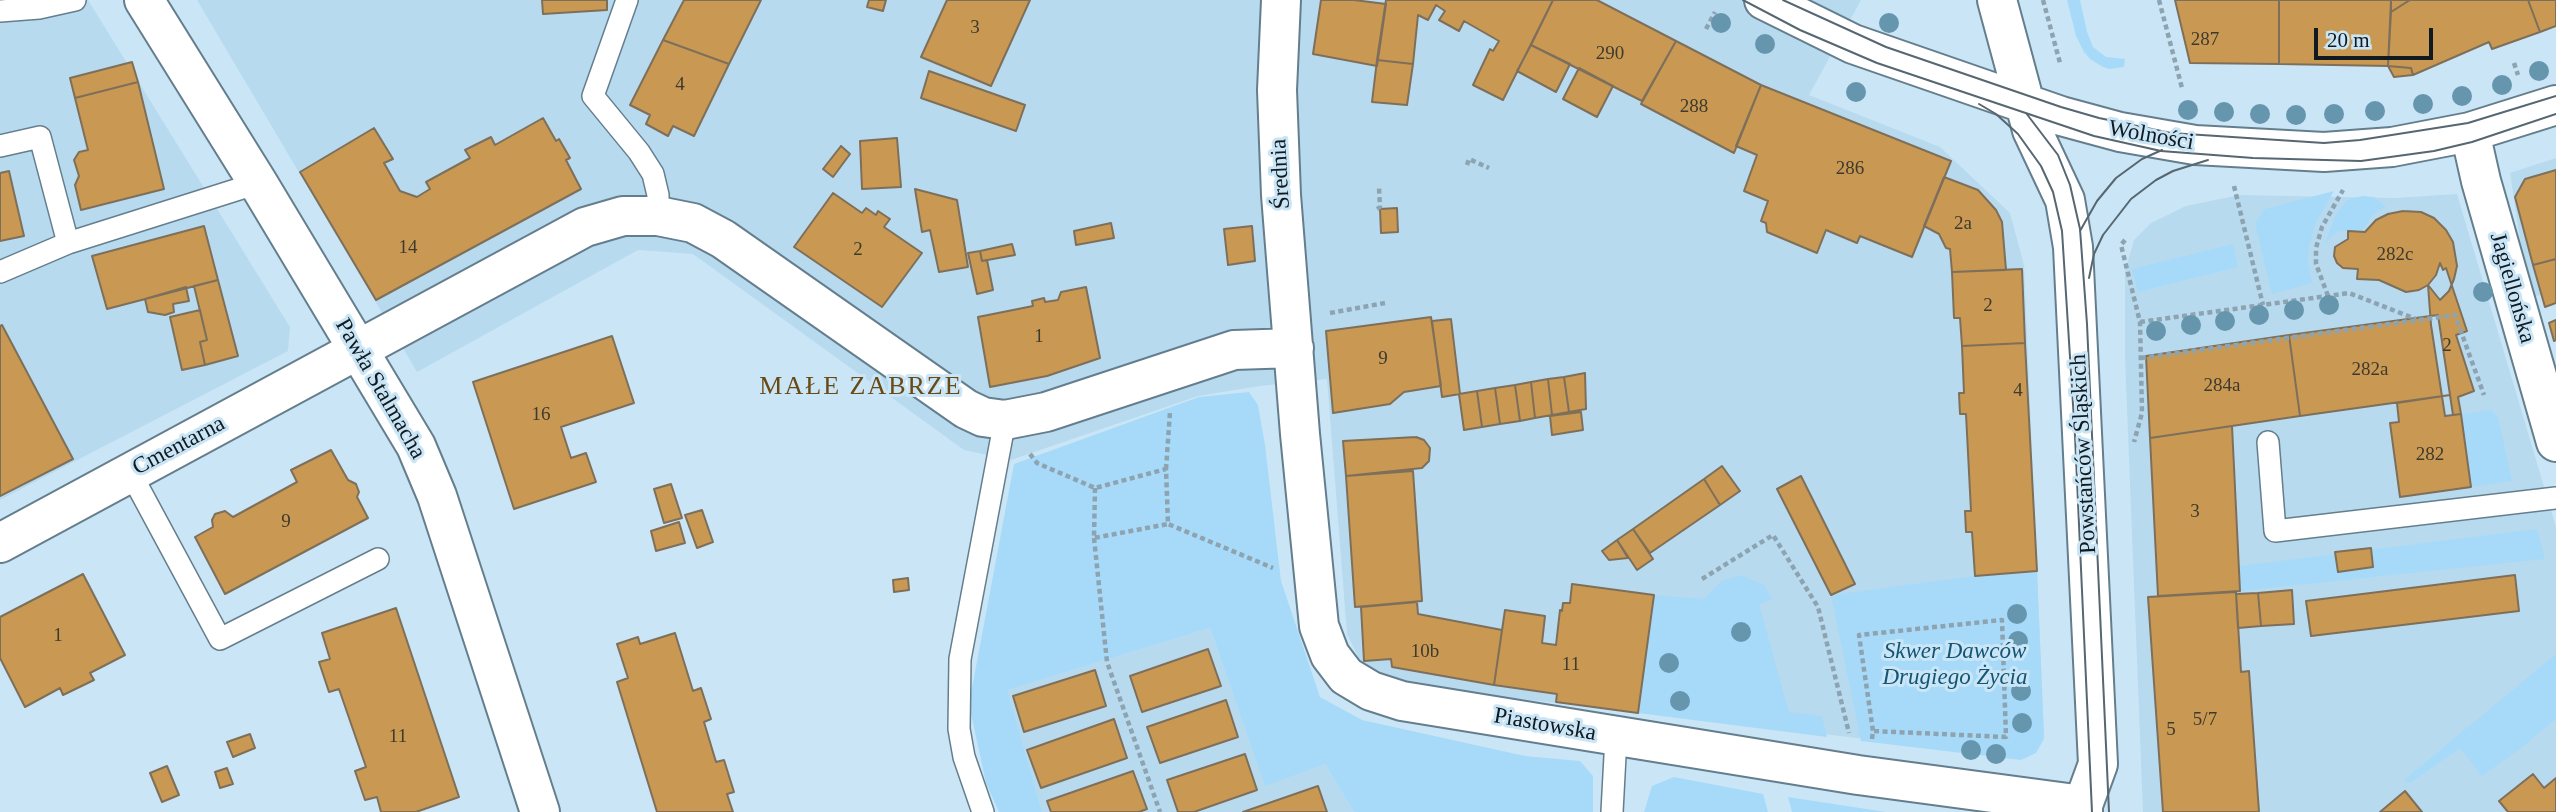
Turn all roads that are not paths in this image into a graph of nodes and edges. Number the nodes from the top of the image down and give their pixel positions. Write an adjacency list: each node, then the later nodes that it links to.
1 (75, 0): 7 (lane)
2 (144, 0): 12 (street, Pawła Stalmacha)
3 (627, 0): 13 (lane)
4 (1281, 0): 16 (street, Średnia)
5 (1764, 0): 8 (street, Wolności)
6 (1997, 0): 8 (street, Powstańców Śląskich)
7 (0, 12)
8 (2024, 103): 10 (street, Wolności); 26 (street, Powstańców Śląskich)
9 (2556, 105): 10 (street, Wolności)
10 (2470, 132): 20 (street, Jagiellońska)
11 (0, 146): 14 (lane)
12 (258, 183): 14 (lane); 17 (street, Pawła Stalmacha)
13 (658, 216): 17 (street, Cmentarna); 18 (street, Cmentarna)
14 (68, 243): 15 (lane)
15 (0, 272)
16 (1294, 348): 18 (street); 25 (street, Piastowska)
17 (358, 351): 21 (street, Cmentarna); 27 (street, Pawła Stalmacha)
18 (1005, 420): 28 (lane)
19 (2268, 442): 22 (lane)
20 (2556, 442)
21 (130, 472): 23 (street, Cmentarna); 24 (lane)
22 (2556, 498)
23 (0, 543)
24 (378, 559)
25 (1616, 737): 26 (street, Piastowska); 29 (lane)
26 (2083, 809)
27 (540, 812)
28 (983, 812)
29 (1612, 812)

